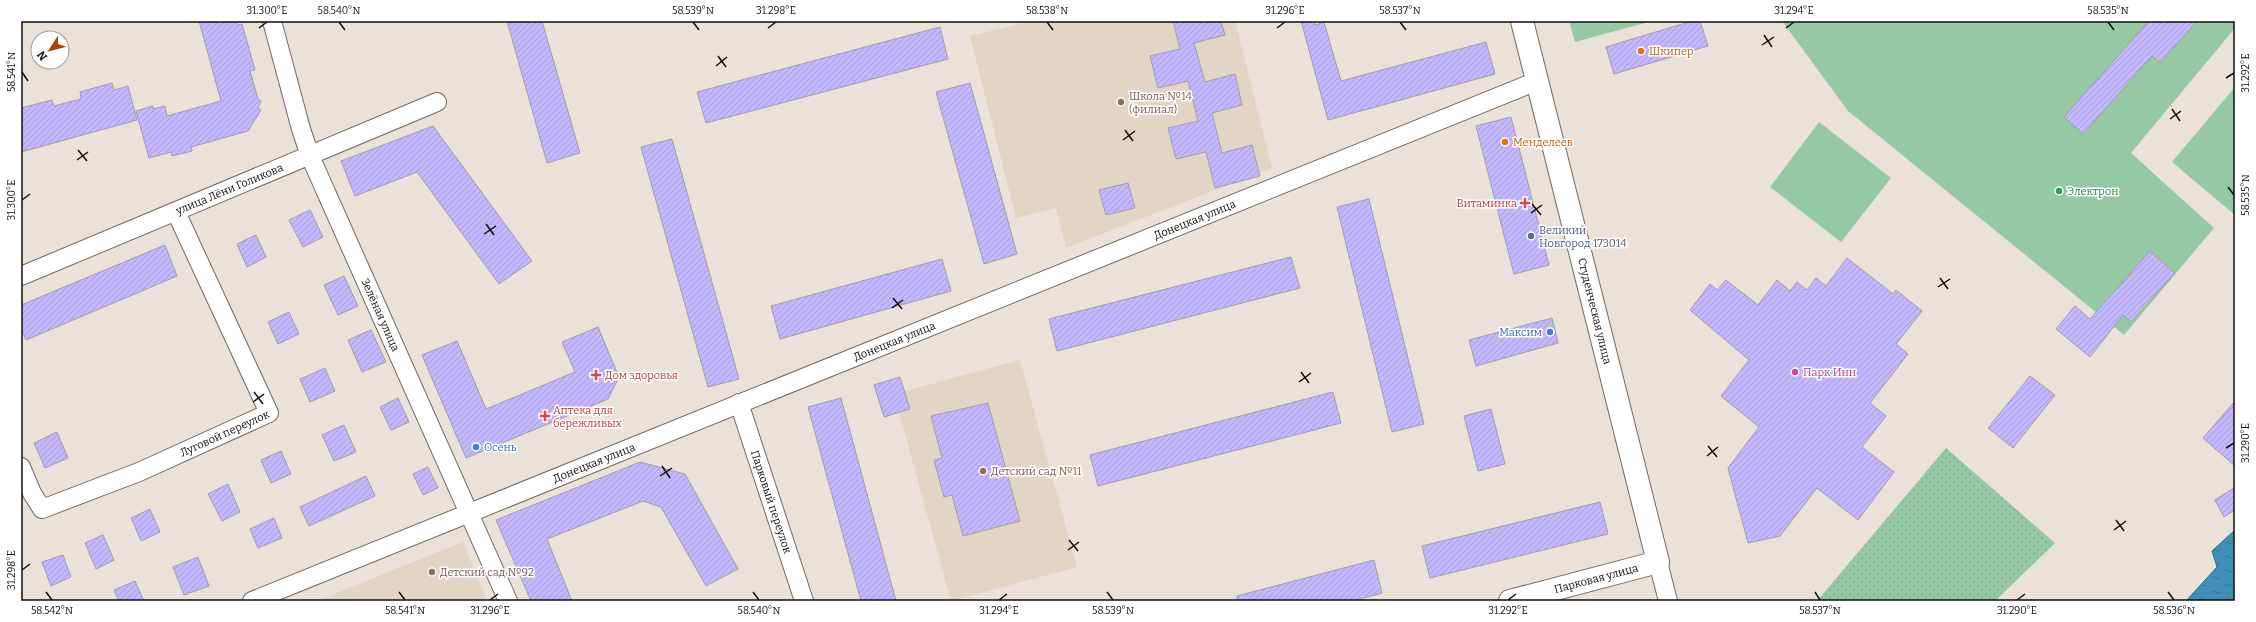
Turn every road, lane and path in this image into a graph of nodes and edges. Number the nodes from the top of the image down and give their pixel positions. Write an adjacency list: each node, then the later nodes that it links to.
1 (272, 21): 5 (street, Зелёная улица)
2 (1522, 21): 3 (street, Студенческая улица)
3 (1537, 81): 8 (street, Донецкая улица); 11 (street, Студенческая улица)
4 (437, 102): 5 (street, улица Лёни Голикова)
5 (310, 156): 6 (street, улица Лёни Голикова); 10 (street, Зелёная улица)
6 (176, 212): 7 (street, улица Лёни Голикова); 9 (street, Луговой переулок)
7 (21, 276)
8 (739, 403): 10 (street, Донецкая улица); 14 (street, Парковый переулок)
9 (21, 467)
10 (468, 512): 12 (street, Донецкая улица); 13 (street, Зелёная улица)
11 (1658, 562): 15 (street, Парковая улица); 16 (street, Студенческая улица)
12 (252, 601)
13 (508, 601)
14 (804, 601)
15 (1510, 601)
16 (1668, 601)

